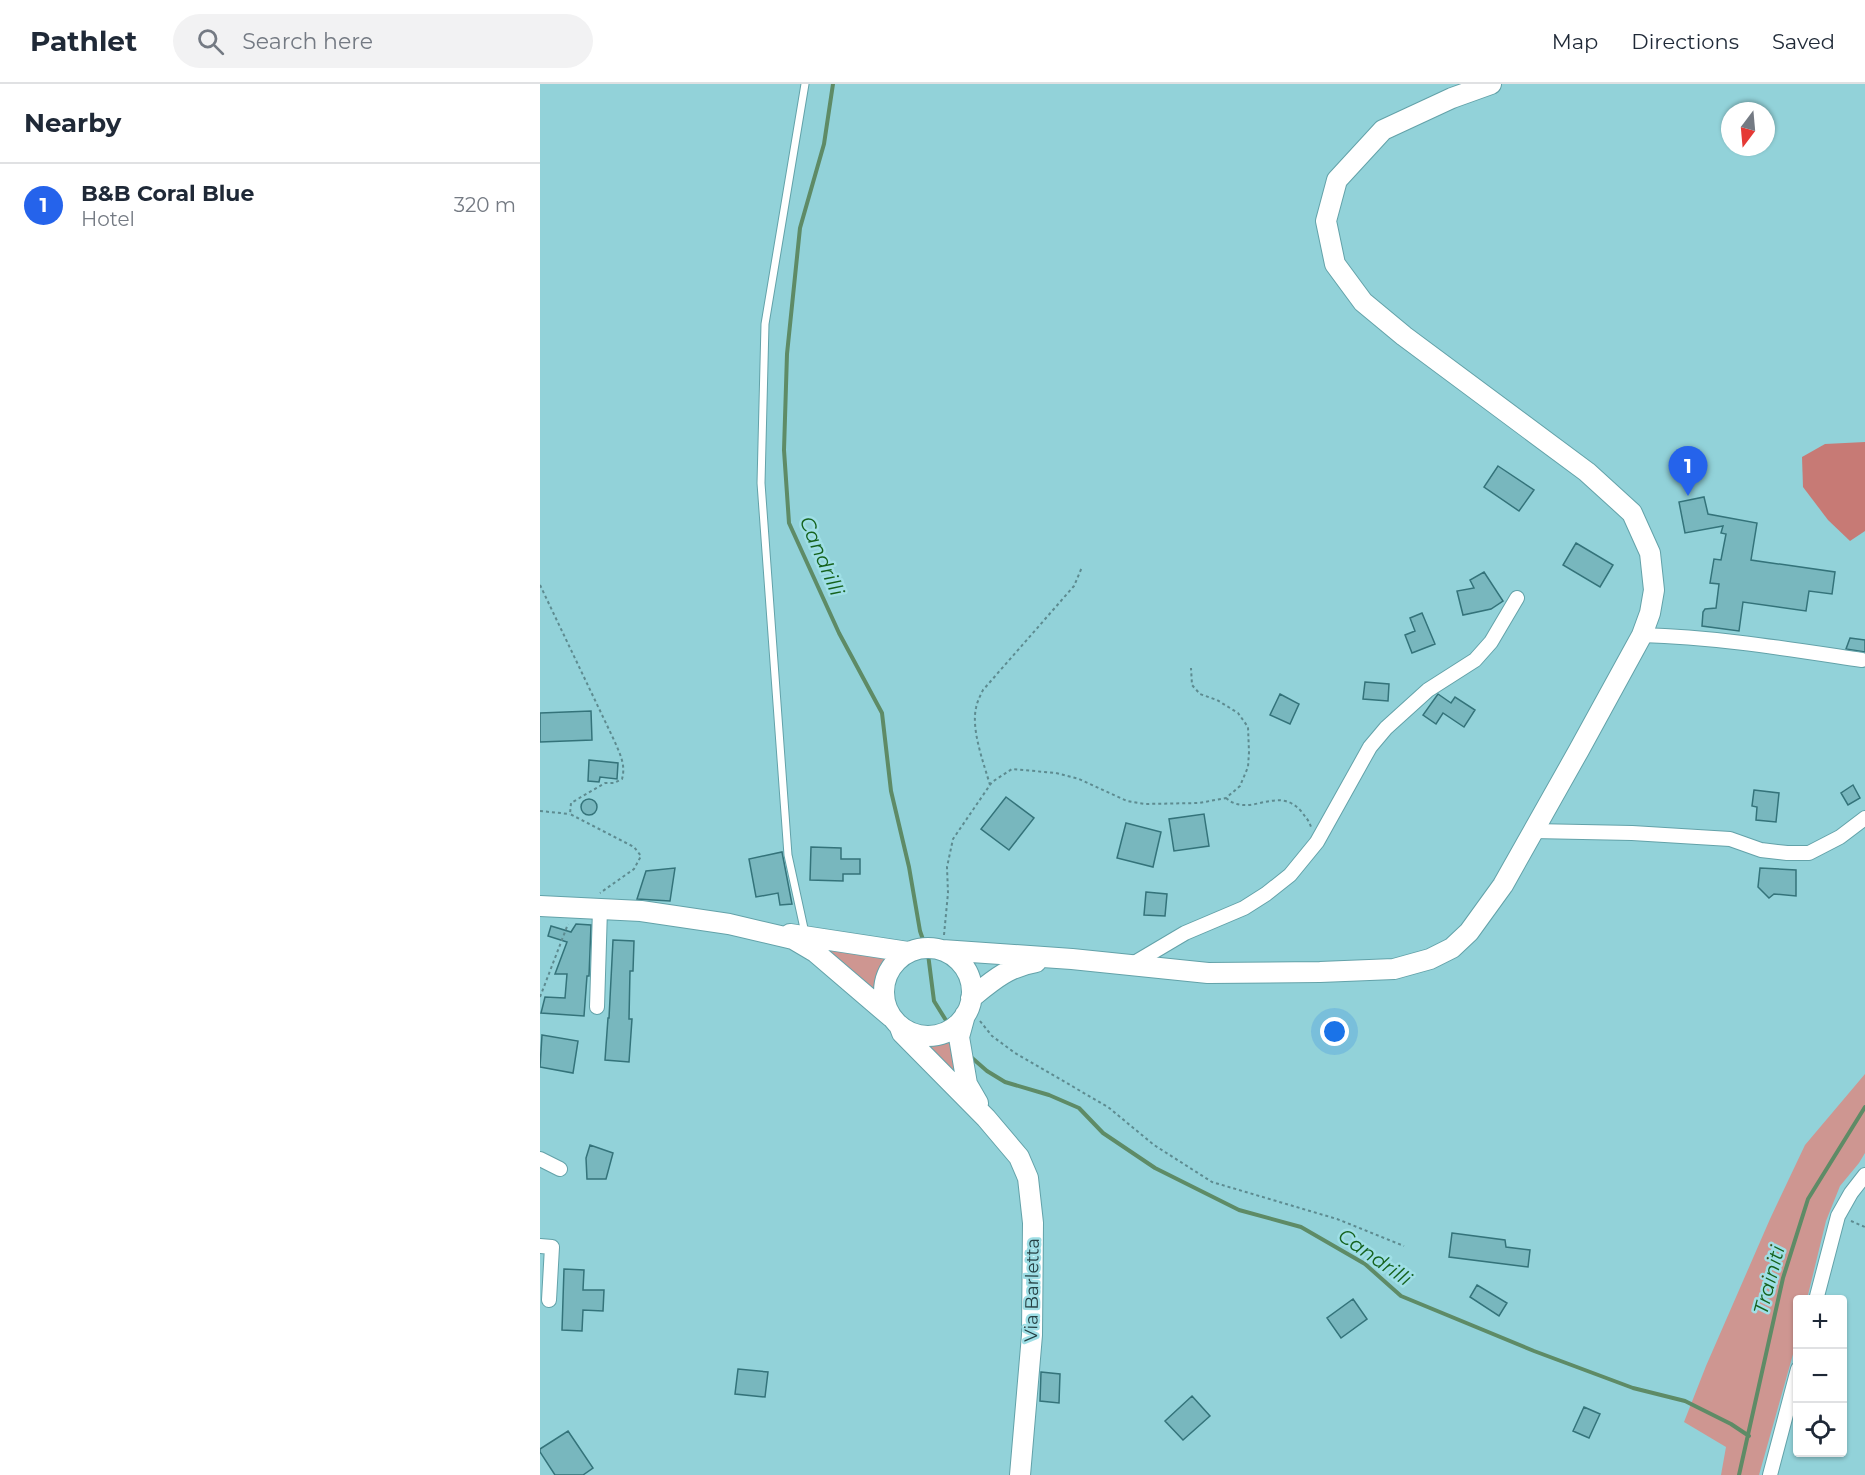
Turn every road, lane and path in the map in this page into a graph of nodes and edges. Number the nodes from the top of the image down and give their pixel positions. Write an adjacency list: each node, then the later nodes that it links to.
1 (805, 84): 19 (lane)
2 (1491, 84): 6 (street)
3 (1082, 567): 9 (path)
4 (540, 585): 12 (path)
5 (1517, 598): 15 (street)
6 (1642, 635): 7 (street); 14 (street)
7 (1862, 660)
8 (1191, 668): 10 (path)
9 (990, 785): 10 (path); 20 (path)
10 (1226, 798): 15 (path)
11 (540, 812): 12 (path)
12 (570, 814): 17 (path)
13 (1865, 818): 14 (street)
14 (1533, 831): 22 (street)
15 (1315, 844): 22 (street)
16 (540, 906): 17 (street)
17 (585, 908): 18 (street); 23 (path); 25 (street)
18 (764, 931): 19 (street); 26 (street)
19 (805, 936): 20 (street)
20 (925, 949): 21 (street); 24 (street); 26 (street)
21 (1066, 959): 22 (street); 24 (street)
22 (1131, 965)
23 (540, 997)
24 (968, 1006): 26 (street); 27 (street); 32 (path)
25 (597, 1007)
26 (895, 1021): 27 (street)
27 (986, 1118): 36 (street, Via Barletta)
28 (540, 1159): 29 (street)
29 (560, 1169)
30 (1865, 1175): 33 (street)
31 (540, 1246): 34 (street)
32 (1404, 1246)
33 (1817, 1295)
34 (549, 1300)
35 (1793, 1385): 37 (street)
36 (1020, 1475)
37 (1770, 1475)

